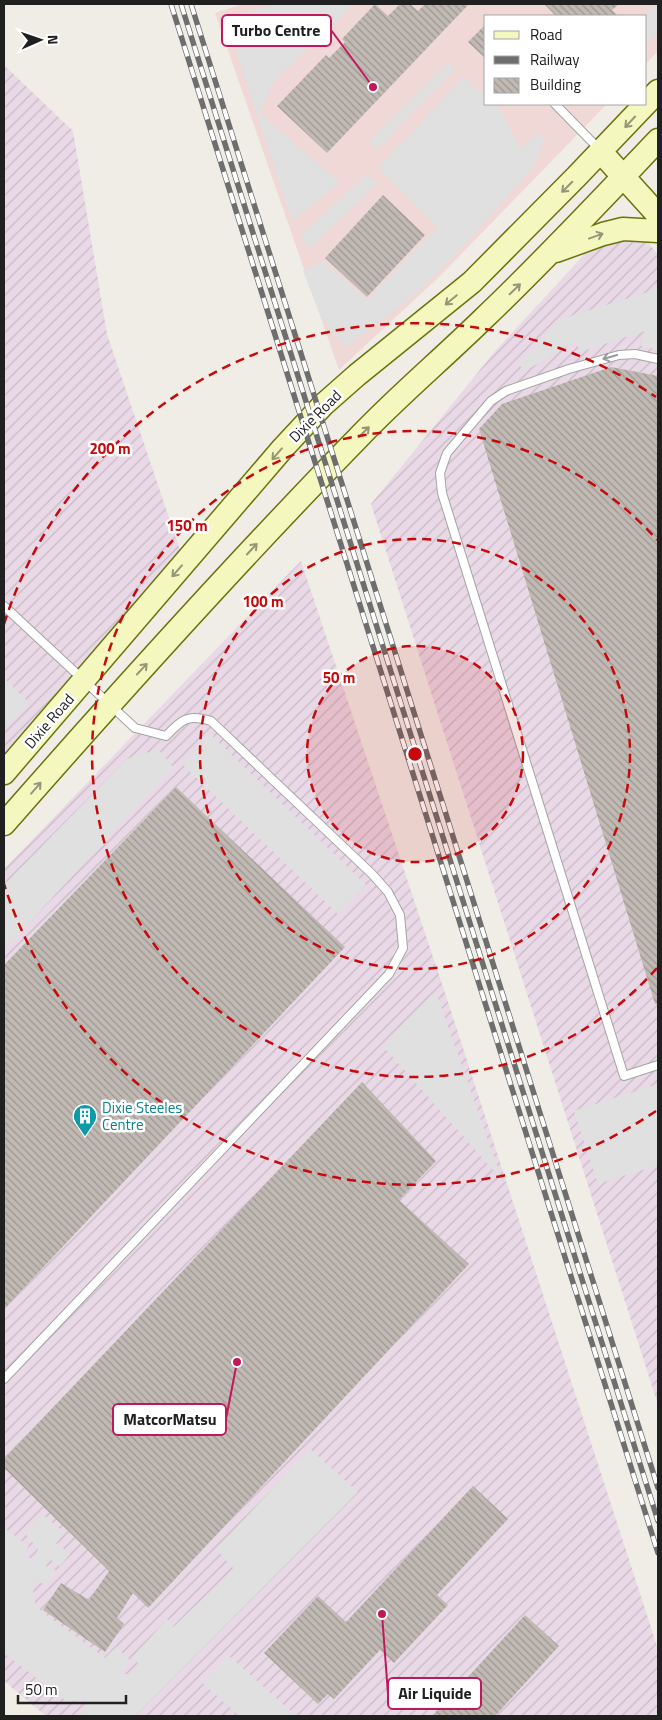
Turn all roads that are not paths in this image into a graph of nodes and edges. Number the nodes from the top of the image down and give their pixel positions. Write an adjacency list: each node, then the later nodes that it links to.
1 (658, 91): 2 (main road, Dixie Road, one-way to 2)
2 (647, 103)
3 (556, 105): 6 (lane)
4 (645, 105): 6 (main road, Dixie Road, one-way to 6)
5 (658, 140): 7 (main road)
6 (601, 152): 7 (main road); 13 (main road, Dixie Road, one-way to 13)
7 (624, 177): 8 (main road); 10 (main road)
8 (658, 215)
9 (658, 231): 10 (main road, one-way to 9)
10 (550, 254): 14 (main road, one-way to 10)
11 (658, 359): 17 (lane, one-way to 17)
12 (4, 606): 13 (lane)
13 (84, 680): 14 (lane); 15 (main road, Dixie Road)
14 (109, 704): 16 (main road, one-way to 14); 18 (lane)
15 (4, 773)
16 (4, 824)
17 (658, 1065)
18 (4, 1379)

